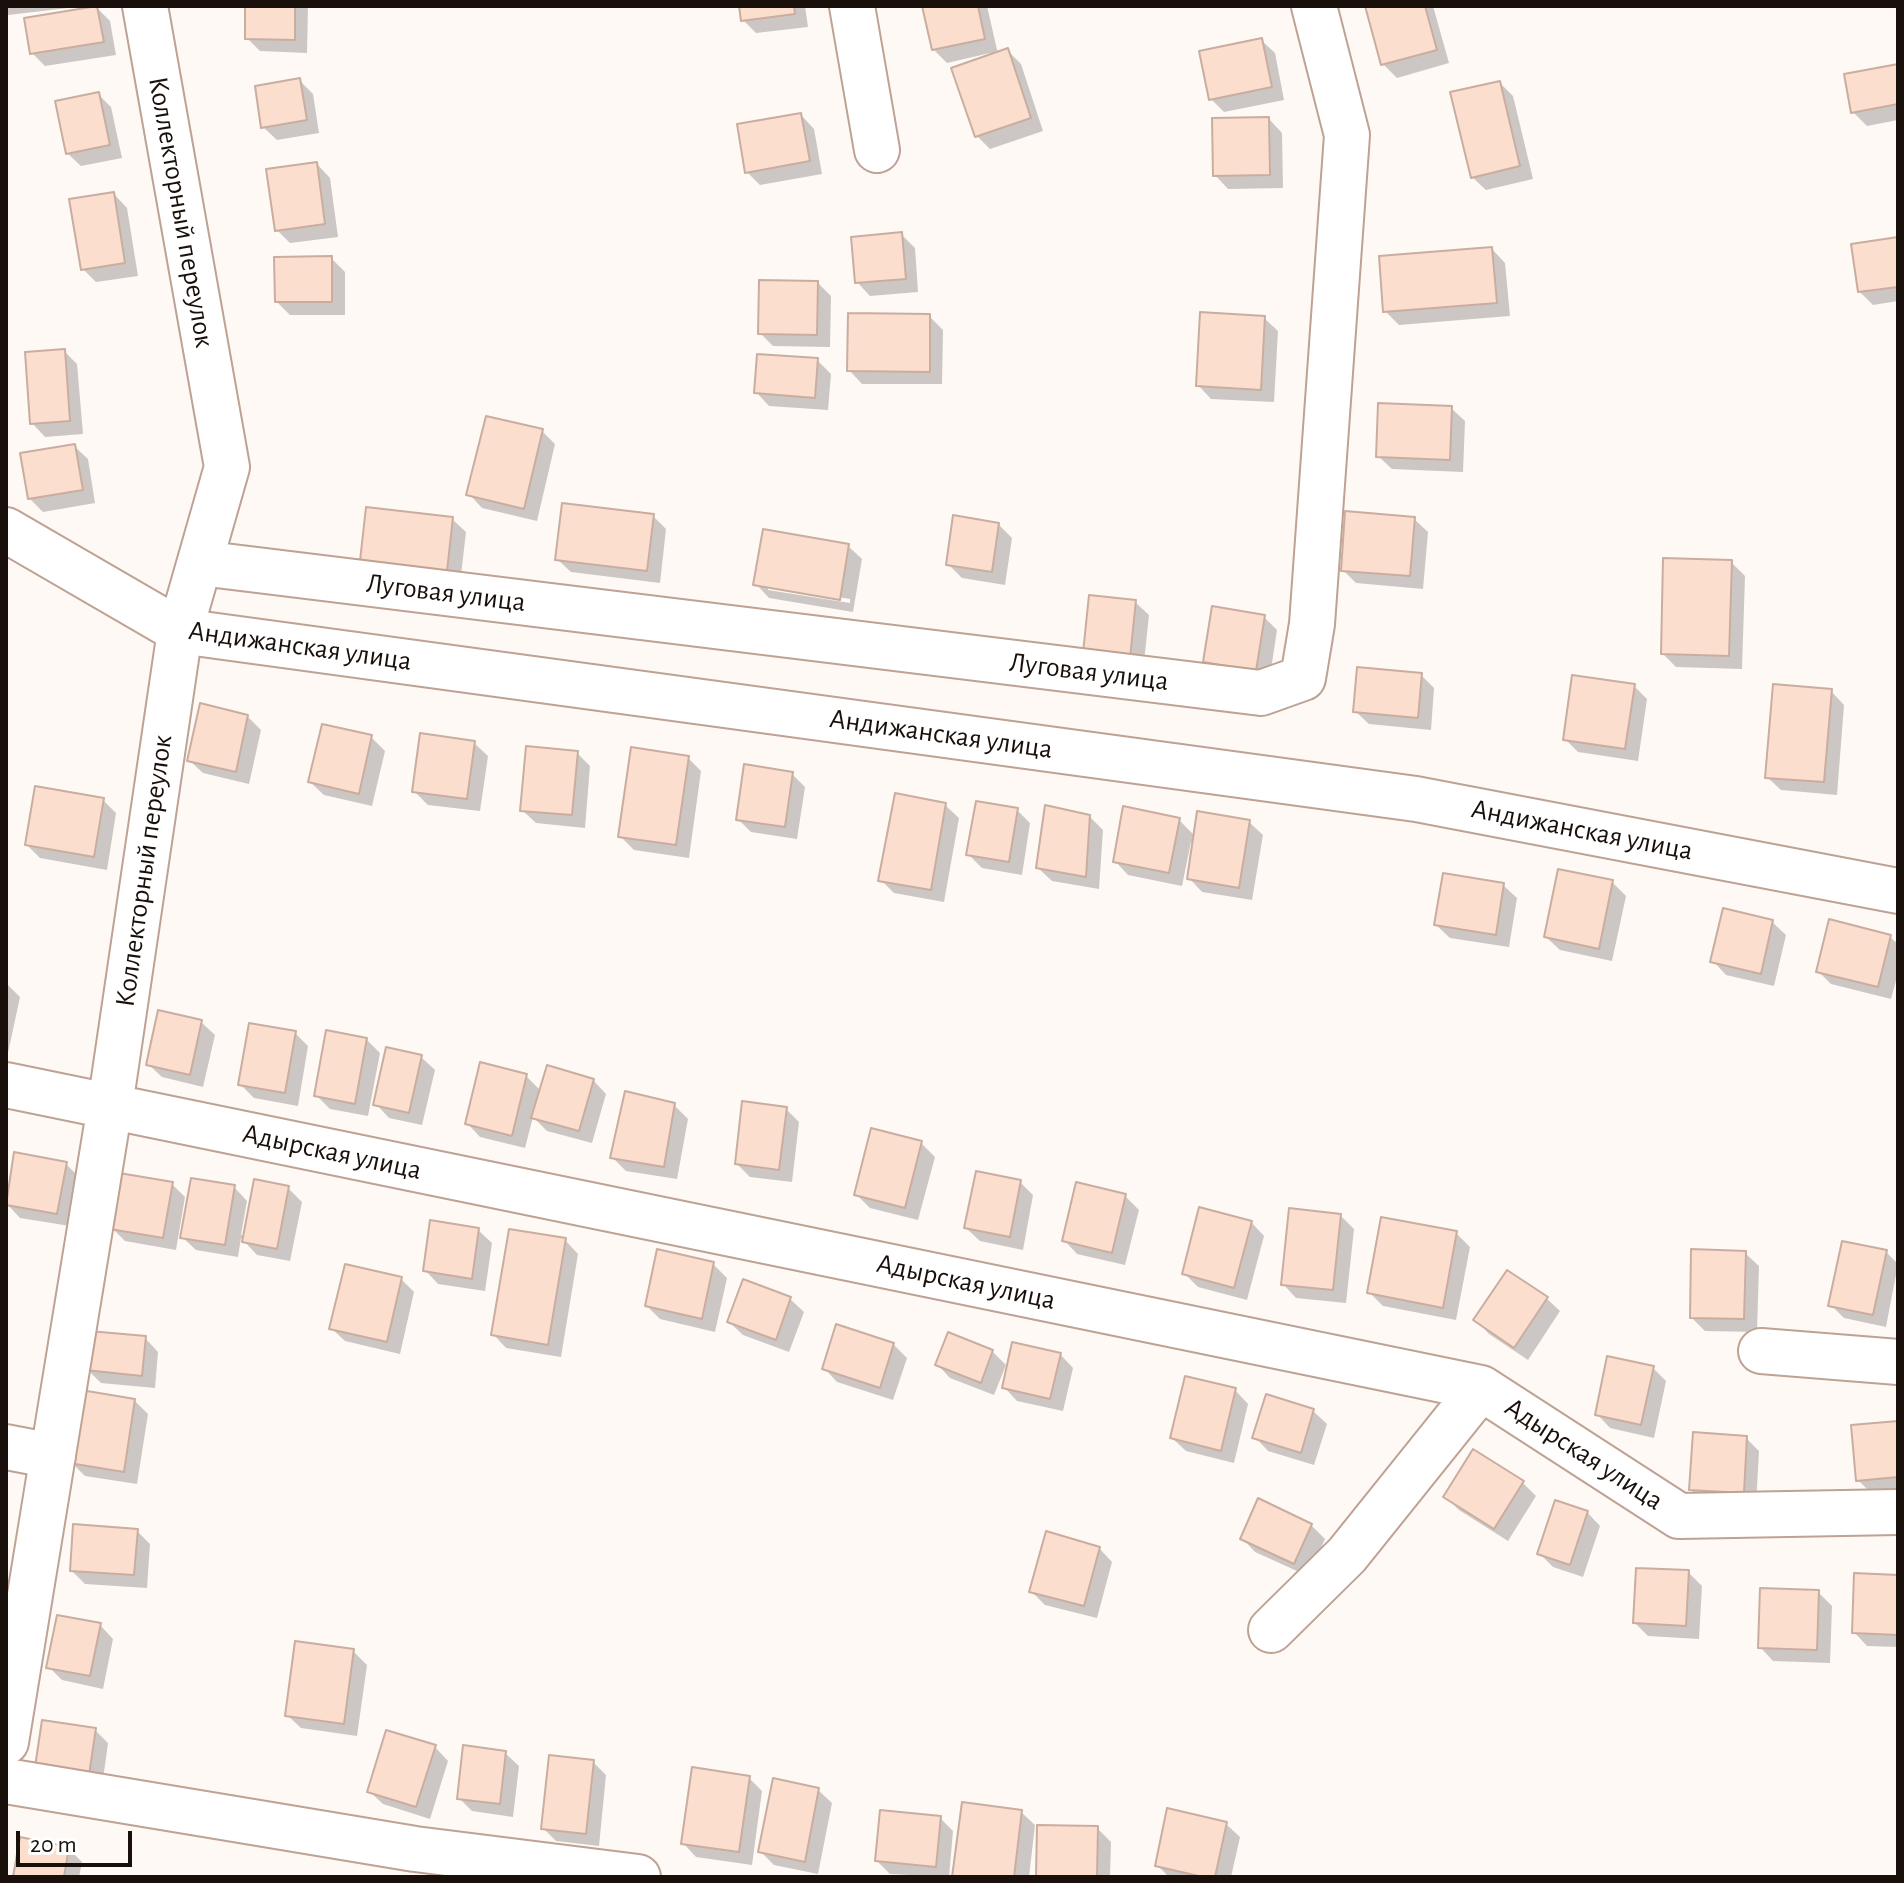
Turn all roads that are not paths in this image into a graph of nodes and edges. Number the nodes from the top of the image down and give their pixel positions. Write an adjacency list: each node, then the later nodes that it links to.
1 (145, 6): 6 (street, Коллекторный переулок)
2 (852, 6): 4 (street)
3 (1314, 6): 6 (street, Луговая улица)
4 (877, 150)
5 (7, 532): 7 (street, Андижанская улица)
6 (200, 563): 7 (street, Коллекторный переулок)
7 (180, 631): 8 (street, Андижанская улица); 10 (street, Коллекторный переулок)
8 (1898, 891)
9 (6, 1085): 10 (street, Адырская улица)
10 (110, 1106): 13 (street, Адырская улица); 15 (street, Коллекторный переулок)
11 (1761, 1351): 12 (street)
12 (1898, 1362)
13 (1481, 1388): 16 (street, Адырская улица); 17 (street)
14 (6, 1447): 15 (street)
15 (53, 1456): 18 (street, Коллекторный переулок)
16 (1898, 1512)
17 (1271, 1630)
18 (6, 1742)
19 (6, 1781): 20 (street)
20 (423, 1863): 21 (street)
21 (638, 1877)

